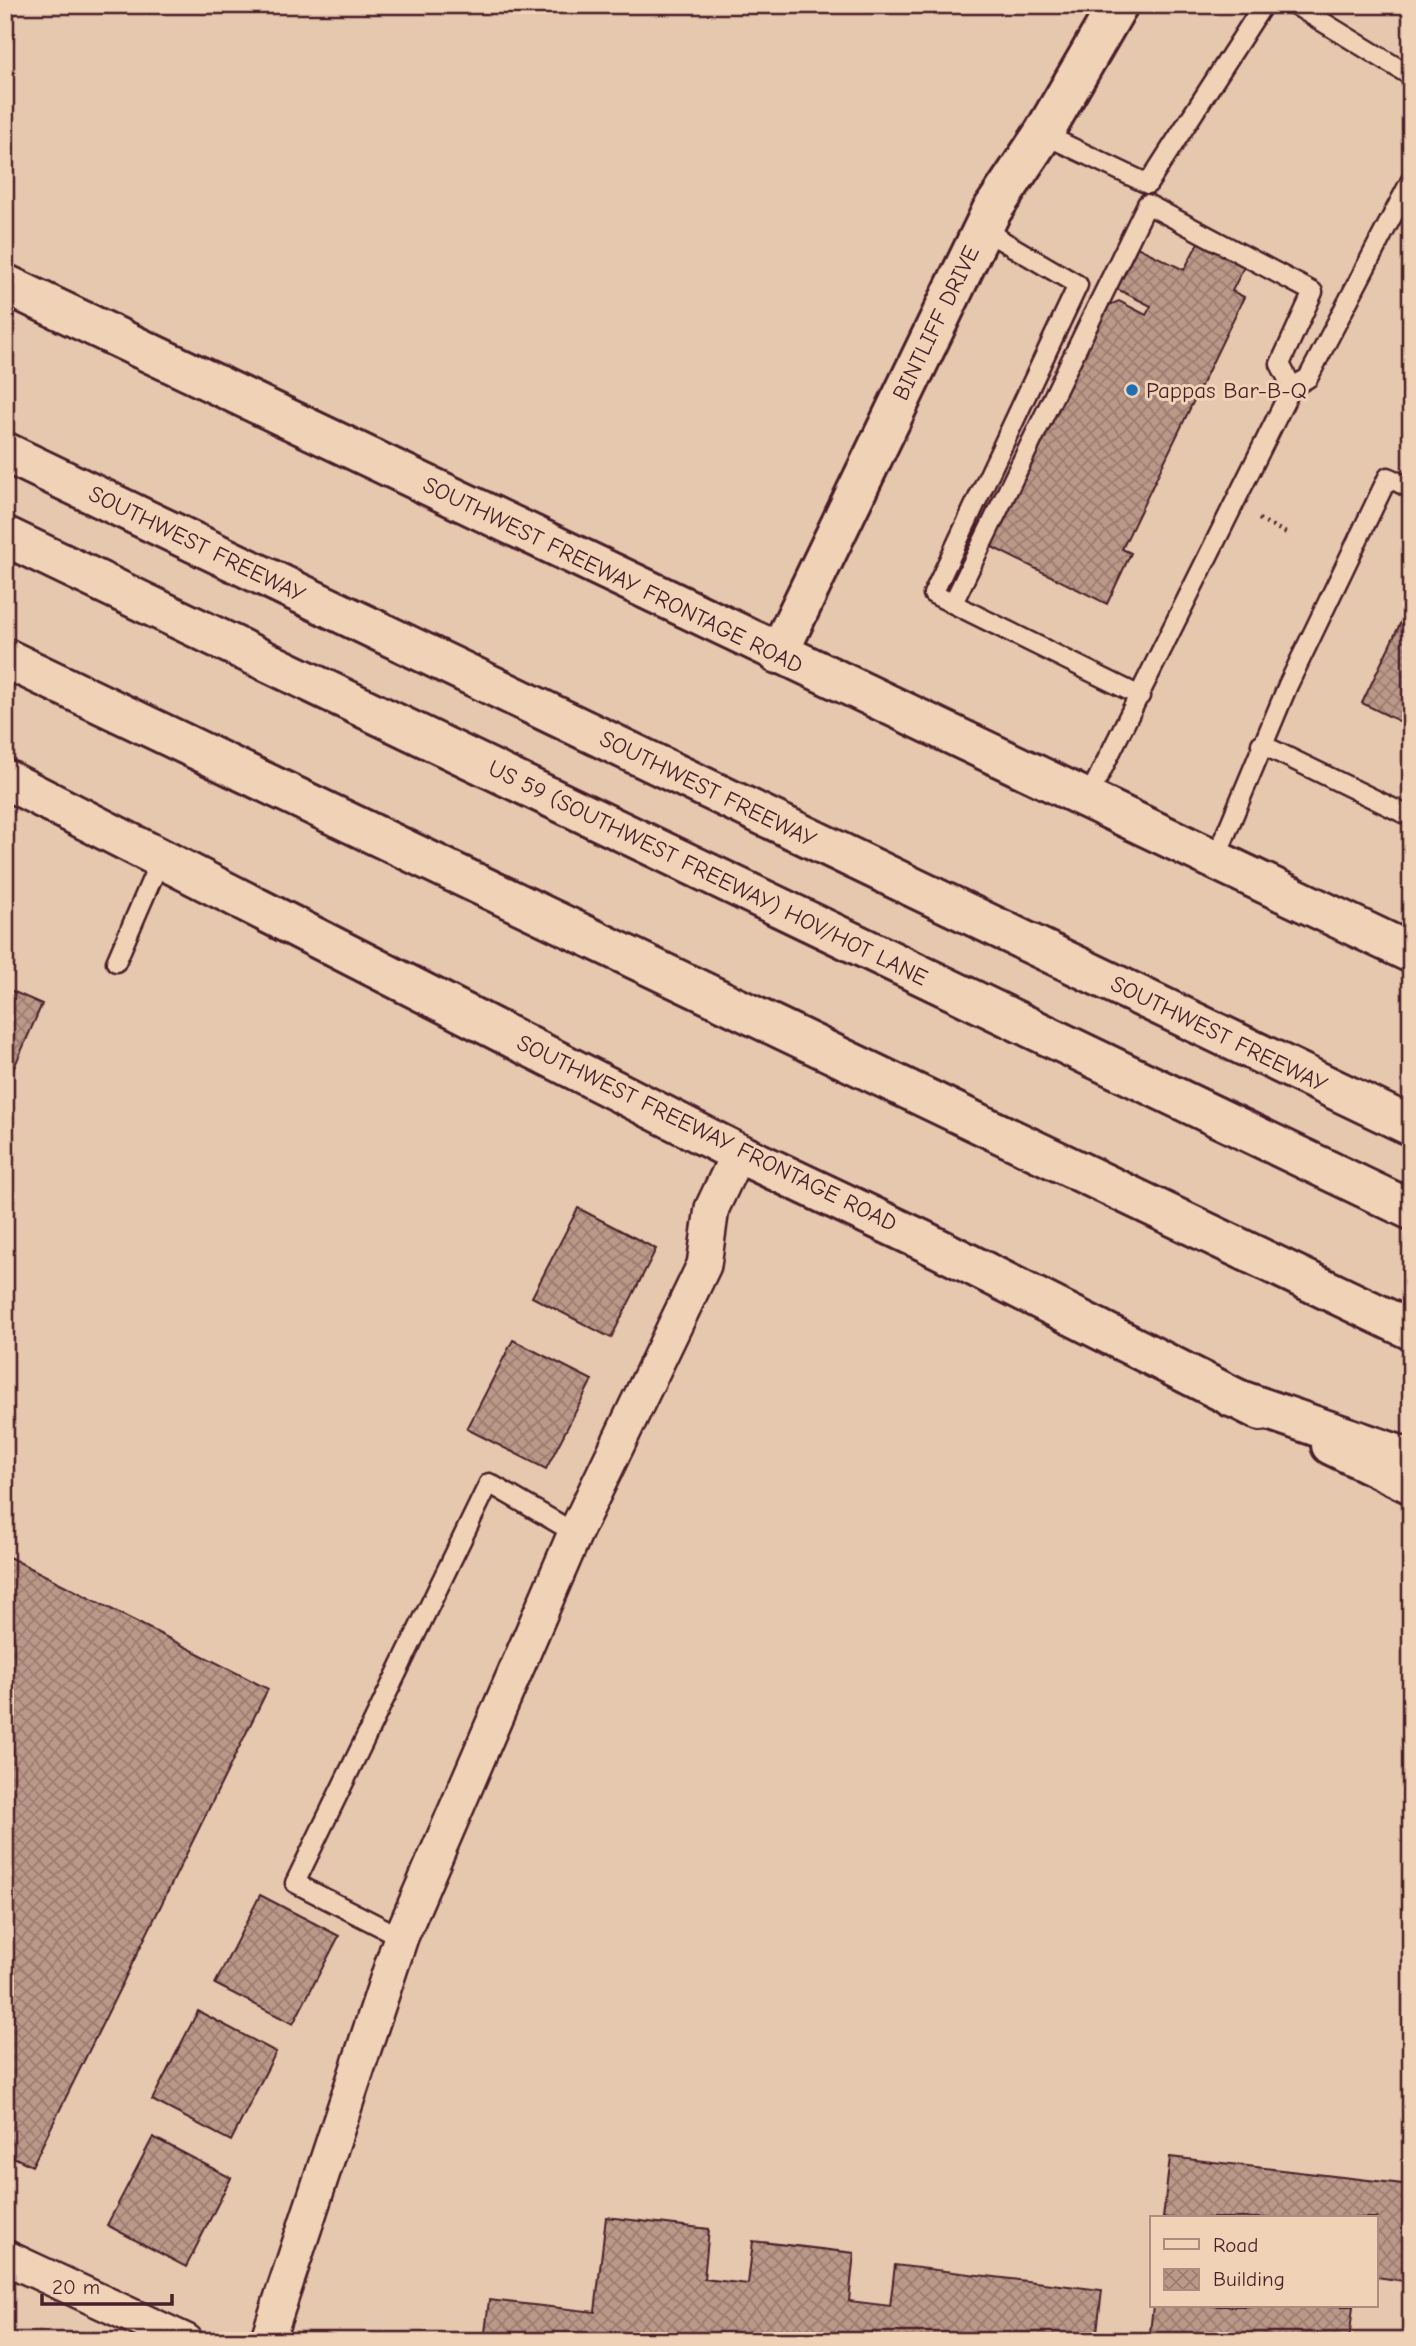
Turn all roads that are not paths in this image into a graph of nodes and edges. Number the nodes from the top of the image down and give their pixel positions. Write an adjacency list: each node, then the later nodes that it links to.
1 (1118, 5): 5 (main road, BINTLIFF DRIVE)
2 (1263, 5): 5 (lane)
3 (1295, 5): 4 (lane)
4 (1411, 76)
5 (1043, 134): 7 (main road, BINTLIFF DRIVE)
6 (1411, 180): 9 (lane)
7 (982, 229): 13 (lane); 14 (main road, BINTLIFF DRIVE)
8 (5, 284): 14 (main road, SOUTHWEST FREEWAY FRONTAGE ROAD)
9 (1292, 387): 13 (lane); 16 (lane)
10 (5, 452): 25 (main road, SOUTHWEST FREEWAY)
11 (1411, 489): 17 (lane)
12 (5, 536): 27 (main road, US 59 (SOUTHWEST FREEWAY) HOV/HOT LANE)
13 (953, 603): 16 (lane)
14 (778, 654): 19 (main road, SOUTHWEST FREEWAY FRONTAGE ROAD)
15 (5, 657): 28 (main road)
16 (1140, 696): 19 (lane)
17 (1261, 744): 20 (lane); 22 (lane)
18 (5, 779): 21 (main road, SOUTHWEST FREEWAY FRONTAGE ROAD)
19 (1087, 800): 22 (main road, SOUTHWEST FREEWAY FRONTAGE ROAD)
20 (1411, 817)
21 (160, 858): 24 (lane); 26 (main road, SOUTHWEST FREEWAY FRONTAGE ROAD)
22 (1215, 860): 23 (main road, SOUTHWEST FREEWAY FRONTAGE ROAD)
23 (1411, 953)
24 (116, 962)
25 (1411, 1126)
26 (738, 1153): 29 (main road, SOUTHWEST FREEWAY FRONTAGE ROAD); 32 (street)
27 (1411, 1210)
28 (1411, 1330)
29 (1231, 1396): 30 (main road); 31 (main road, SOUTHWEST FREEWAY FRONTAGE ROAD)
30 (1411, 1459)
31 (1411, 1484)
32 (575, 1533): 33 (street); 33 (lane)
33 (401, 1937): 36 (street)
34 (5, 2257): 35 (street)
35 (186, 2341)
36 (267, 2341)

